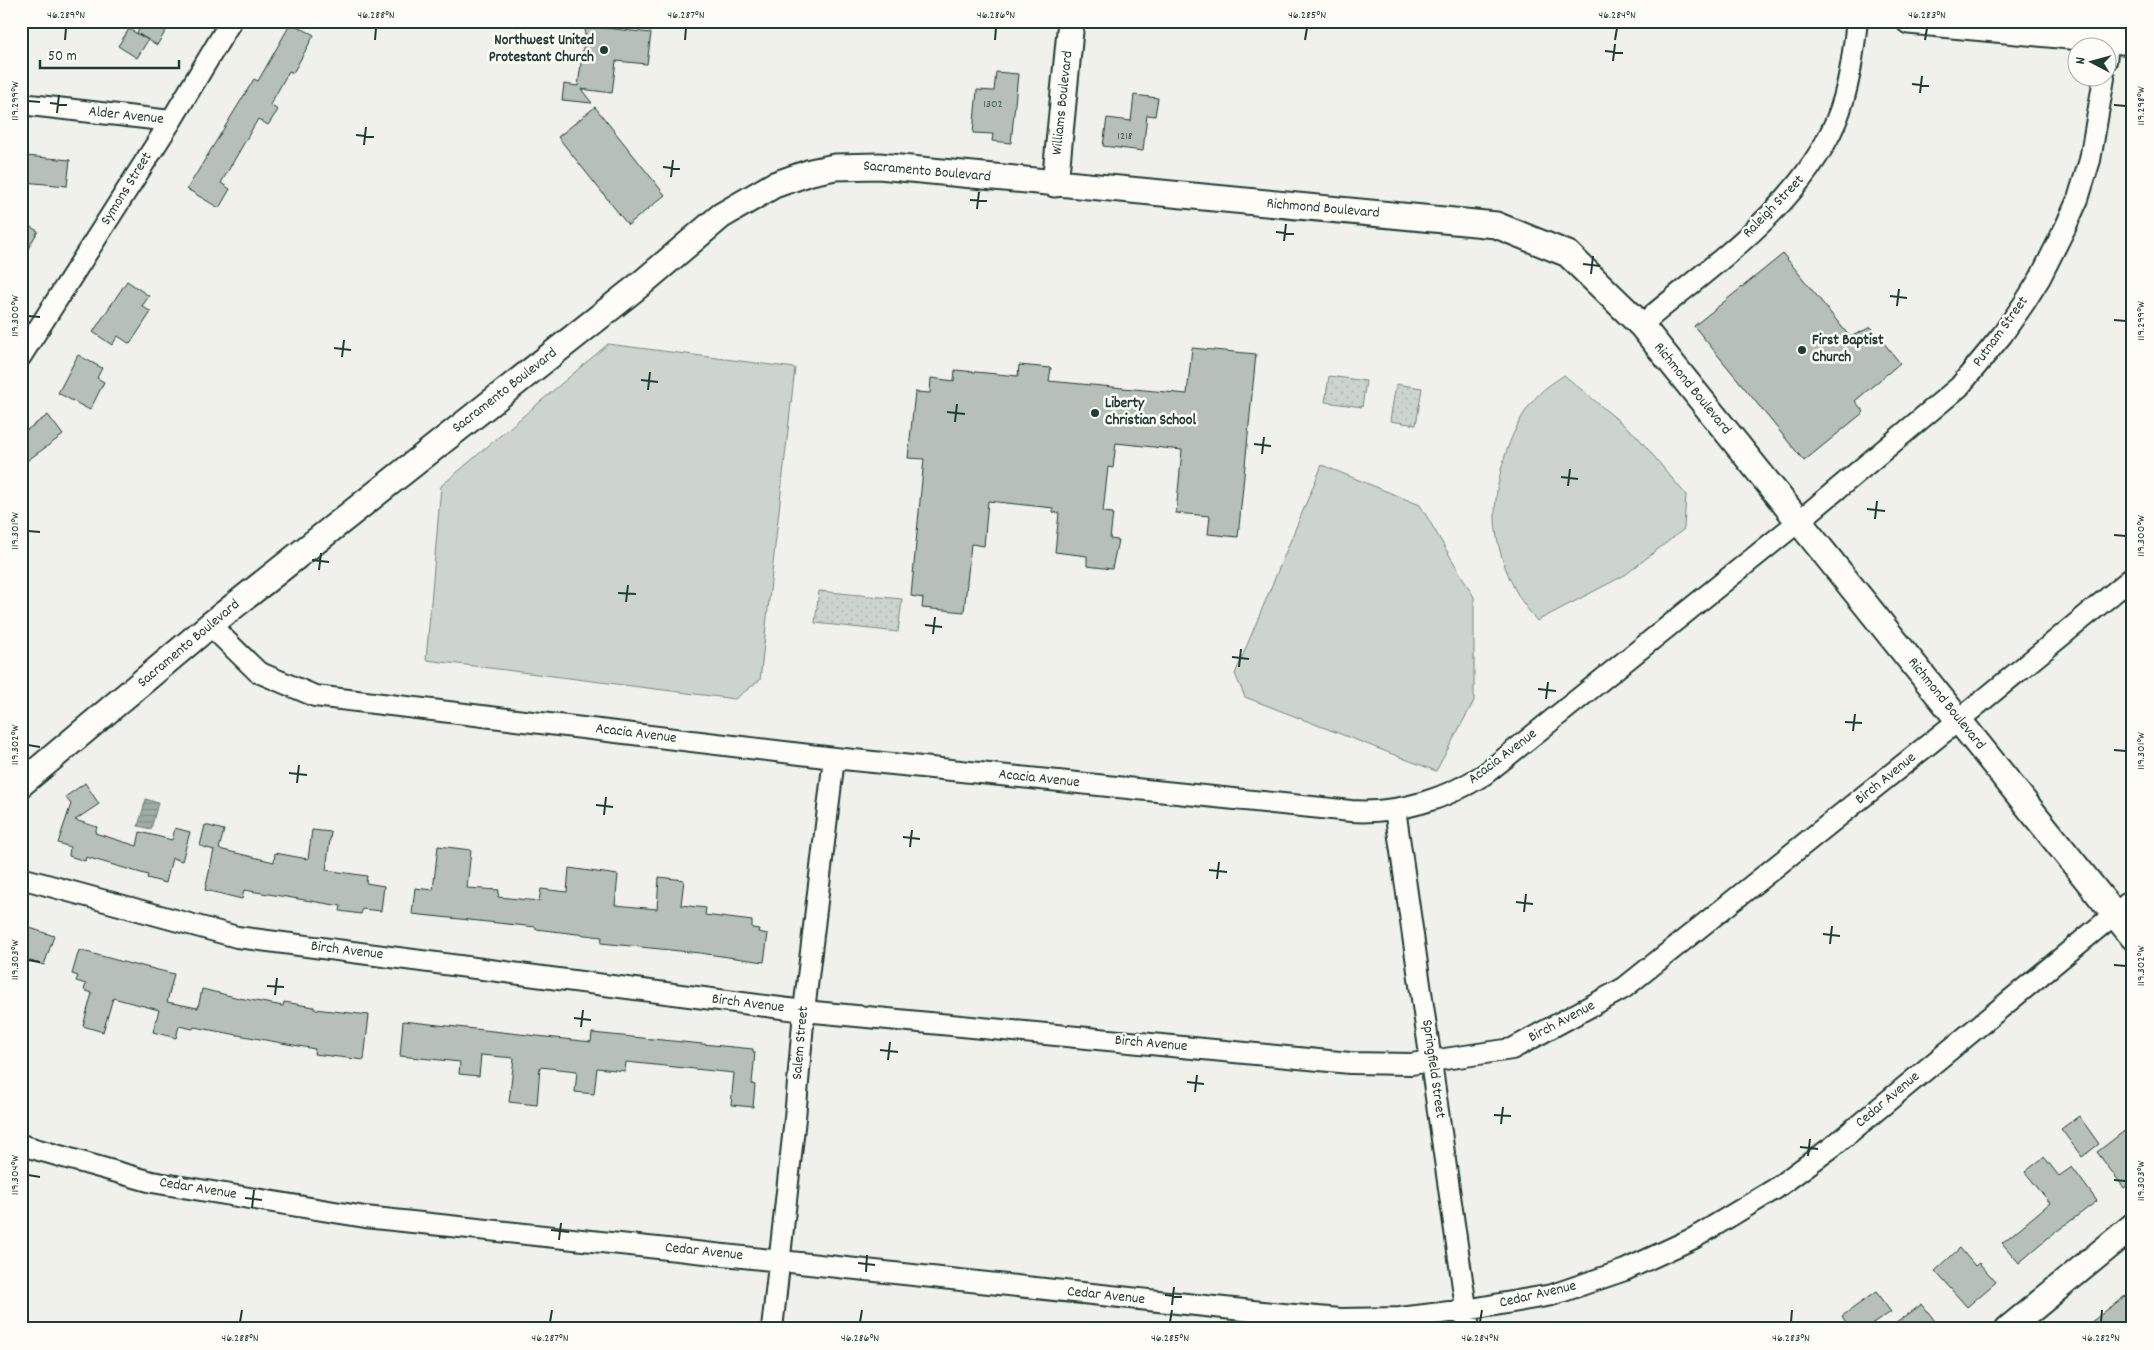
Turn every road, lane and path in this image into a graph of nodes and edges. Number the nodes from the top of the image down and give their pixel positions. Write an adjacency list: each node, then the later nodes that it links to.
1 (231, 21): 8 (street, Symons Street)
2 (1071, 21): 9 (street, Williams Boulevard)
3 (1857, 21): 10 (street, Raleigh Street)
4 (1909, 21): 5 (street)
5 (2084, 38)
6 (2102, 88): 12 (street, Putnam Street)
7 (21, 104): 8 (street, Alder Avenue)
8 (171, 121): 11 (street, Symons Street)
9 (1055, 184): 10 (street, Richmond Boulevard); 14 (street, Sacramento Boulevard)
10 (1640, 325): 12 (street, Richmond Boulevard)
11 (21, 356)
12 (1798, 522): 15 (street, Richmond Boulevard); 18 (street, Acacia Avenue)
13 (2133, 576): 15 (street, Birch Avenue)
14 (210, 625): 16 (street, Acacia Avenue); 17 (street, Sacramento Boulevard)
15 (1959, 720): 21 (street, Richmond Boulevard); 24 (street, Birch Avenue)
16 (834, 758): 18 (street, Acacia Avenue); 23 (street, Salem Street)
17 (21, 784)
18 (1395, 809): 24 (street, Springfield Street)
19 (21, 878): 23 (street, Birch Avenue)
20 (2133, 899): 21 (street, Cedar Avenue)
21 (2114, 914): 22 (street, Richmond Boulevard); 28 (street, Cedar Avenue)
22 (2133, 938)
23 (804, 1011): 24 (street, Birch Avenue); 27 (street, Salem Street)
24 (1432, 1060): 28 (street, Springfield Street)
25 (21, 1144): 27 (street, Cedar Avenue)
26 (2133, 1226): 30 (street)
27 (780, 1260): 28 (street, Cedar Avenue); 29 (street, Salem Street)
28 (1467, 1320)
29 (772, 1329)
30 (2008, 1329)

